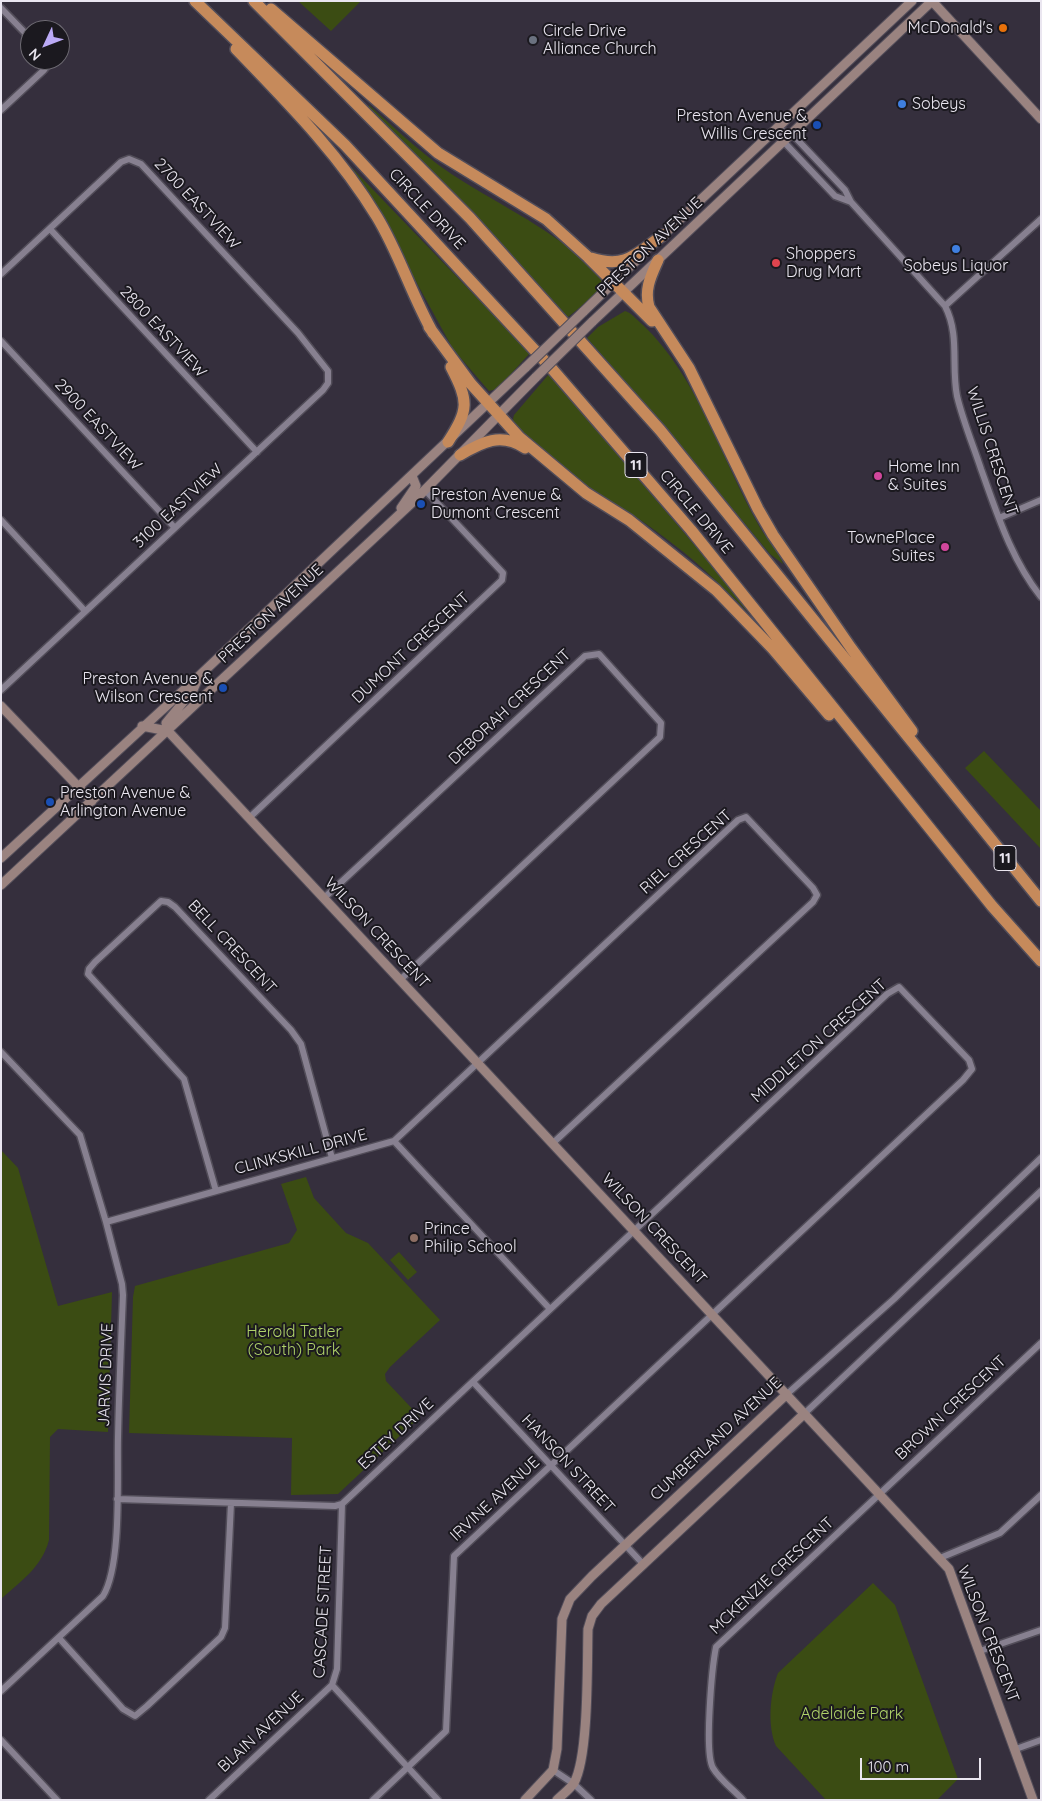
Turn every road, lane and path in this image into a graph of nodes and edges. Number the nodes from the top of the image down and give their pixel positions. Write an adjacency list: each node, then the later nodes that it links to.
1 (194, 1): 24 (highway); 52 (highway, CIRCLE DRIVE / 11)
2 (254, 1): 50 (highway, CIRCLE DRIVE / 11)
3 (262, 1): 18 (highway)
4 (912, 1): 11 (main road, PRESTON AVENUE)
5 (932, 1): 10 (main road); 12 (main road, PRESTON AVENUE)
6 (1, 8): 7 (street)
7 (20, 28)
8 (44, 70): 9 (street)
9 (1, 110)
10 (1041, 119)
11 (776, 128): 12 (street, WILLIS CRESCENT); 13 (street, WILLIS CRESCENT); 17 (main road, PRESTON AVENUE)
12 (792, 134): 13 (main road, PRESTON AVENUE); 14 (street, WILLIS CRESCENT)
13 (784, 142): 14 (street, WILLIS CRESCENT); 19 (main road, PRESTON AVENUE)
14 (850, 202): 23 (street, WILLIS CRESCENT)
15 (1041, 219): 23 (street)
16 (50, 230): 20 (street, 2700 EASTVIEW); 25 (street, 2700 EASTVIEW); 31 (street, 2800 EASTVIEW)
17 (663, 235): 18 (highway); 21 (main road, PRESTON AVENUE)
18 (588, 256): 21 (highway)
19 (658, 260): 22 (main road, PRESTON AVENUE); 27 (highway)
20 (2, 271)
21 (614, 282): 22 (highway); 28 (main road, PRESTON AVENUE, bridge)
22 (624, 293): 27 (highway); 29 (main road, PRESTON AVENUE, bridge)
23 (945, 306): 37 (street, WILLIS CRESCENT)
24 (429, 327): 28 (highway); 30 (highway)
25 (298, 332): 31 (street, 3100 EASTVIEW)
26 (1, 341): 40 (street, 2900 EASTVIEW)
27 (674, 344): 50 (highway)
28 (488, 403): 29 (highway); 30 (main road, PRESTON AVENUE)
29 (498, 414): 32 (main road, PRESTON AVENUE); 33 (highway)
30 (448, 442): 34 (main road, PRESTON AVENUE)
31 (256, 452): 40 (street, 3100 EASTVIEW)
32 (460, 455): 33 (highway); 35 (main road, PRESTON AVENUE)
33 (546, 461): 52 (highway)
34 (412, 476): 38 (main road, PRESTON AVENUE); 43 (main road, PRESTON AVENUE)
35 (425, 490): 38 (main road, PRESTON AVENUE); 51 (street, DUMONT CRESCENT)
36 (1041, 500): 37 (street)
37 (999, 518): 41 (street, WILLIS CRESCENT)
38 (394, 519): 47 (main road, PRESTON AVENUE)
39 (1, 520): 42 (street)
40 (175, 528): 42 (street, 3100 EASTVIEW)
41 (1041, 597)
42 (85, 611): 44 (street, 3100 EASTVIEW)
43 (199, 676): 46 (main road, PRESTON AVENUE); 47 (main road, PRESTON AVENUE)
44 (1, 690)
45 (1, 706): 48 (main road)
46 (142, 726): 47 (main road); 48 (main road, PRESTON AVENUE)
47 (168, 731): 49 (main road, PRESTON AVENUE); 51 (main road, WILSON CRESCENT)
48 (79, 787): 49 (main road); 53 (main road, PRESTON AVENUE)
49 (92, 801): 54 (main road, PRESTON AVENUE)
50 (970, 814): 56 (highway, CIRCLE DRIVE / 11)
51 (249, 818): 55 (main road, WILSON CRESCENT)
52 (944, 845): 57 (highway, CIRCLE DRIVE / 11)
53 (1, 858)
54 (1, 885)
55 (324, 898): 58 (main road, WILSON CRESCENT); 58 (street, DEBORAH CRESCENT)
56 (1041, 901)
57 (1041, 961)
58 (400, 980): 60 (main road, WILSON CRESCENT)
59 (1, 1052): 67 (street, JARVIS DRIVE)
60 (477, 1063): 61 (street, CLINKSKILL DRIVE); 62 (main road, WILSON CRESCENT); 62 (street, RIEL CRESCENT)
61 (394, 1141): 63 (street, CLINKSKILL DRIVE); 69 (street)
62 (553, 1143): 68 (main road, WILSON CRESCENT)
63 (332, 1158): 65 (street, CLINKSKILL DRIVE); 65 (street, BELL CRESCENT)
64 (1041, 1158): 73 (street, CUMBERLAND AVENUE)
65 (216, 1191): 67 (street, CLINKSKILL DRIVE)
66 (1041, 1192): 74 (street)
67 (106, 1222): 78 (street, JARVIS DRIVE)
68 (634, 1230): 69 (street, ESTEY DRIVE); 70 (main road, WILSON CRESCENT); 70 (street, MIDDLETON CRESCENT)
69 (550, 1309): 72 (street, ESTEY DRIVE)
70 (713, 1314): 73 (main road, WILSON CRESCENT); 75 (street, IRVINE AVENUE)
71 (1041, 1343): 76 (street, BROWN CRESCENT)
72 (473, 1382): 75 (street, HANSON STREET); 80 (street, ESTEY DRIVE)
73 (786, 1394): 74 (main road, WILSON CRESCENT); 81 (main road, CUMBERLAND AVENUE)
74 (804, 1414): 76 (main road, WILSON CRESCENT); 83 (main road)
75 (551, 1466): 81 (street, HANSON STREET); 92 (street, IRVINE AVENUE)
76 (879, 1493): 82 (main road, WILSON CRESCENT); 102 (street, MCKENZIE CRESCENT)
77 (1041, 1495): 82 (street)
78 (117, 1500): 79 (street); 85 (street, JARVIS DRIVE)
79 (231, 1503): 80 (street); 85 (street)
80 (342, 1504): 87 (street, CASCADE STREET)
81 (625, 1545): 83 (street, HANSON STREET); 93 (main road, CUMBERLAND AVENUE)
82 (940, 1558): 86 (main road, WILSON CRESCENT)
83 (644, 1565): 94 (main road)
84 (1041, 1630): 86 (street)
85 (59, 1638): 88 (street, JARVIS DRIVE)
86 (980, 1651): 91 (main road, WILSON CRESCENT)
87 (332, 1685): 92 (street, CASCADE STREET); 96 (street, BLAIN AVENUE)
88 (1, 1691)
89 (1, 1740): 95 (street)
90 (1041, 1740): 91 (street)
91 (1016, 1749): 103 (main road, WILSON CRESCENT)
92 (407, 1767): 97 (street, IRVINE AVENUE); 98 (street, CASCADE STREET)
93 (552, 1770): 94 (street); 99 (main road)
94 (574, 1784): 100 (main road); 101 (street)
95 (57, 1800)
96 (209, 1800)
97 (372, 1800)
98 (438, 1800)
99 (525, 1800)
100 (557, 1800)
101 (591, 1800)
102 (743, 1800)
103 (1034, 1800)

